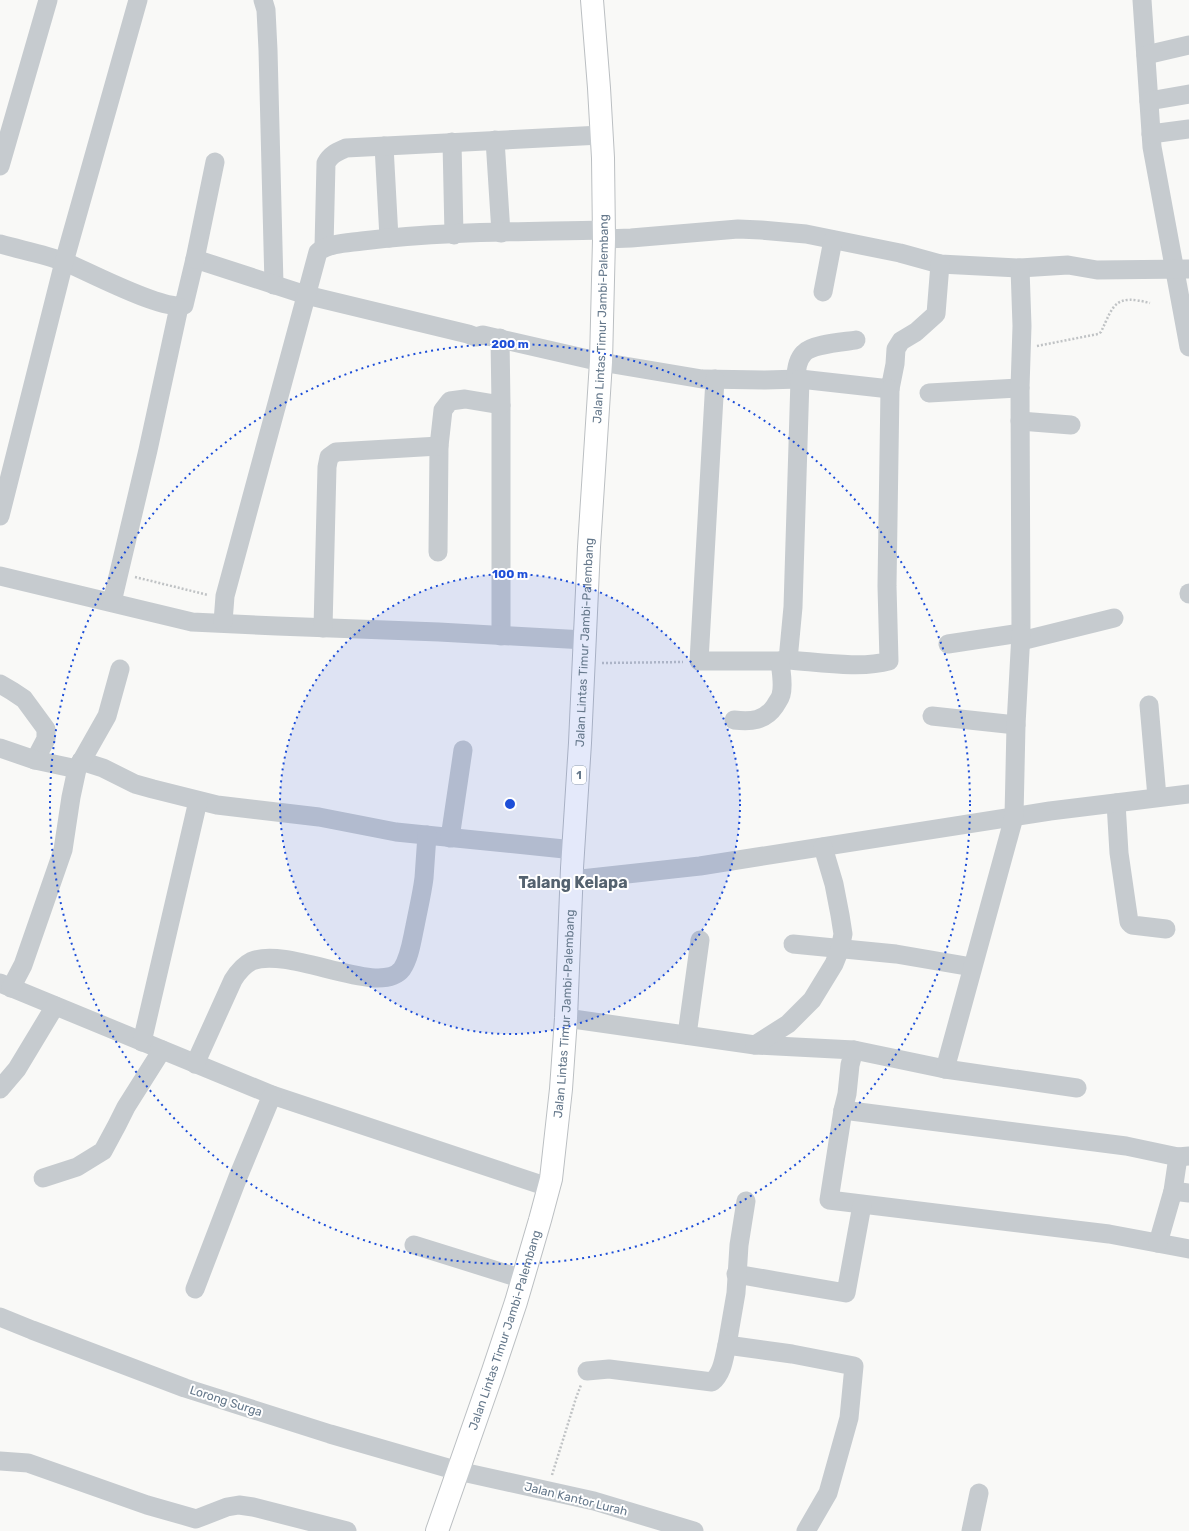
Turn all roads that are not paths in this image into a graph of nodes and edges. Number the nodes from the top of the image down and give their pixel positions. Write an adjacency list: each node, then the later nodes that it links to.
1 (48, 0): 17 (street)
2 (138, 0): 26 (street)
3 (263, 0): 30 (street)
4 (592, 0): 12 (highway, Jalan Lintas Timur Jambi-Palembang / 1)
5 (1142, 0): 7 (street)
6 (1189, 45): 7 (street)
7 (1146, 55): 9 (street)
8 (1189, 94): 9 (street)
9 (1149, 101): 11 (street)
10 (1189, 129): 11 (street)
11 (1151, 134): 29 (street)
12 (602, 136): 13 (street); 19 (highway, Jalan Lintas Timur Jambi-Palembang / 1)
13 (495, 140): 14 (street); 18 (street)
14 (452, 142): 15 (street); 20 (street)
15 (384, 146): 21 (street); 24 (street)
16 (215, 162): 25 (street)
17 (0, 166)
18 (501, 233): 19 (street); 20 (street)
19 (604, 234): 22 (street); 37 (highway, Jalan Lintas Timur Jambi-Palembang / 1)
20 (454, 235): 21 (street)
21 (388, 238): 24 (street)
22 (834, 240): 27 (street); 31 (street)
23 (0, 244): 26 (street)
24 (324, 248): 32 (street)
25 (195, 259): 30 (street); 33 (street)
26 (64, 262): 33 (street); 47 (street)
27 (940, 264): 28 (street); 41 (street)
28 (1020, 268): 29 (street); 40 (street)
29 (1182, 269): 36 (street)
30 (274, 285): 32 (street)
31 (823, 292)
32 (306, 295): 34 (street); 52 (street)
33 (179, 307): 50 (street)
34 (500, 338): 37 (street); 43 (street)
35 (856, 340): 39 (street)
36 (1189, 347)
37 (601, 362): 38 (street); 56 (highway, Jalan Lintas Timur Jambi-Palembang / 1)
38 (715, 379): 39 (street); 58 (street)
39 (798, 379): 41 (street); 58 (street)
40 (1020, 388): 42 (street); 44 (street)
41 (890, 389): 58 (street)
42 (929, 392)
43 (501, 405): 46 (street); 54 (street)
44 (1020, 421): 45 (street); 55 (street)
45 (1071, 425)
46 (439, 446): 48 (street); 53 (street)
47 (0, 516)
48 (438, 552)
49 (0, 576): 50 (street)
50 (112, 602): 52 (street)
51 (1114, 618): 55 (street)
52 (223, 622): 53 (street)
53 (323, 628): 54 (street)
54 (501, 636): 56 (street)
55 (1021, 637): 57 (street); 64 (street)
56 (585, 640): 77 (highway, Jalan Lintas Timur Jambi-Palembang / 1)
57 (948, 644)
58 (784, 660): 63 (street)
59 (120, 669): 68 (street)
60 (0, 684): 67 (street)
61 (1148, 705): 70 (street)
62 (932, 716): 64 (street)
63 (734, 720)
64 (1016, 725): 73 (street)
65 (0, 748): 67 (street)
66 (463, 750): 75 (street)
67 (35, 760): 68 (street)
68 (79, 765): 71 (street); 84 (street)
69 (1189, 794): 70 (street)
70 (1157, 797): 72 (street)
71 (198, 801): 74 (street); 88 (street)
72 (1116, 803): 73 (street); 79 (street)
73 (1014, 817): 76 (street); 83 (street)
74 (427, 836): 75 (street); 92 (street)
75 (450, 838): 77 (street)
76 (823, 847): 78 (street); 82 (street)
77 (574, 850): 78 (highway, Jalan Lintas Timur Jambi-Palembang / 1)
78 (572, 880): 86 (highway, Jalan Lintas Timur Jambi-Palembang / 1)
79 (1166, 929)
80 (700, 940): 87 (street)
81 (793, 944): 82 (street)
82 (840, 949): 83 (street); 89 (street)
83 (972, 967): 93 (street)
84 (5, 985): 85 (street)
85 (54, 1006): 88 (street); 95 (street)
86 (566, 1018): 87 (street); 100 (highway, Jalan Lintas Timur Jambi-Palembang / 1)
87 (687, 1035): 89 (street)
88 (142, 1042): 90 (street)
89 (755, 1045): 91 (street)
90 (162, 1050): 92 (street); 99 (street)
91 (854, 1050): 93 (street); 97 (street)
92 (195, 1064): 96 (street)
93 (945, 1069): 94 (street)
94 (1077, 1088)
95 (0, 1089)
96 (272, 1095): 100 (street); 109 (street)
97 (843, 1110): 98 (street); 103 (street)
98 (1183, 1156): 101 (street)
99 (43, 1178)
100 (548, 1188): 108 (highway, Jalan Lintas Timur Jambi-Palembang / 1)
101 (1181, 1192): 104 (street)
102 (746, 1201): 107 (street)
103 (862, 1204): 104 (street); 107 (street)
104 (1158, 1243): 106 (street)
105 (414, 1245): 108 (street)
106 (1189, 1248)
107 (736, 1274): 111 (street)
108 (522, 1279): 114 (highway, Jalan Lintas Timur Jambi-Palembang / 1)
109 (196, 1289)
110 (0, 1317): 114 (street, Lorong Surga)
111 (727, 1344): 112 (street); 120 (street)
112 (587, 1371)
113 (0, 1461): 116 (street)
114 (458, 1471): 118 (highway, Jalan Lintas Timur Jambi-Palembang / 1); 119 (street, Jalan Kantor Lurah)
115 (979, 1493): 121 (street)
116 (194, 1525): 117 (street)
117 (347, 1531)
118 (437, 1531)
119 (694, 1531)
120 (806, 1531)
121 (971, 1531)

